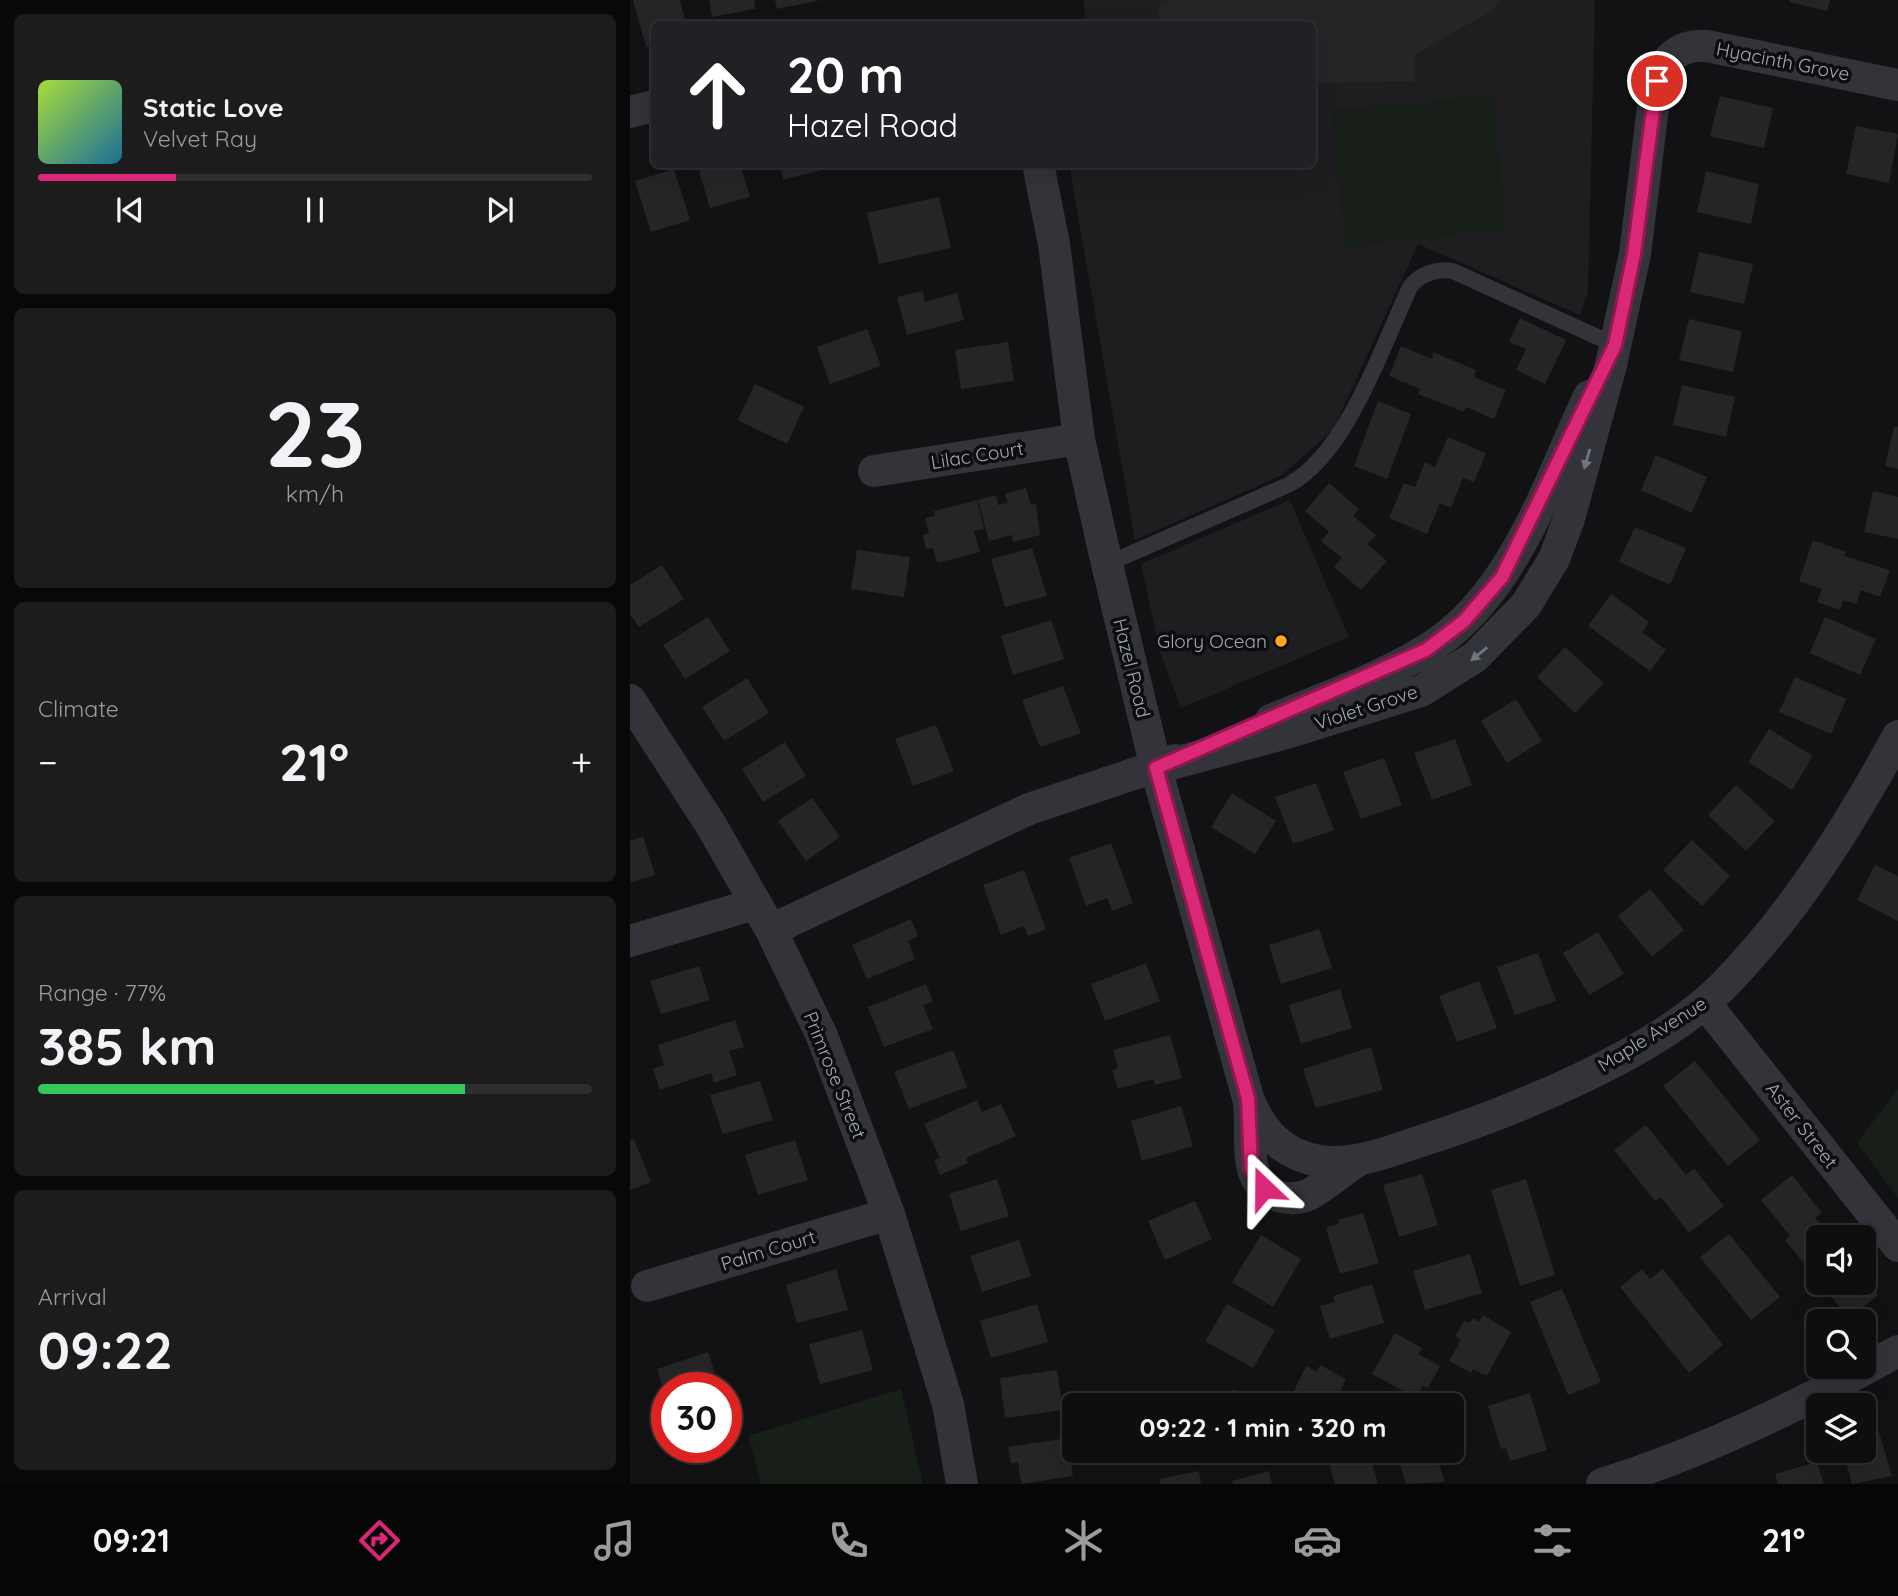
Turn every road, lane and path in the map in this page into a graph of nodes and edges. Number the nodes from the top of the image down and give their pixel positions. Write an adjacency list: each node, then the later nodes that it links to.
1 (1670, 57): 2 (street, Hyacinth Grove); 6 (street, Violet Grove)
2 (1898, 85)
3 (651, 107): 4 (street)
4 (630, 112)
5 (1039, 168): 7 (street, Hazel Road)
6 (1615, 345): 9 (lane); 12 (street, Violet Grove)
7 (1079, 439): 8 (street, Lilac Court); 9 (street, Hazel Road)
8 (874, 471)
9 (1107, 564): 12 (street, Hazel Road)
10 (630, 699): 13 (street, Primrose Street)
11 (1898, 736): 15 (street, Maple Avenue)
12 (1156, 768): 13 (street, Violet Grove); 16 (street, Hazel Road)
13 (763, 917): 14 (street, Violet Grove); 19 (street, Primrose Street)
14 (630, 941)
15 (1705, 1003): 18 (street, Maple Avenue); 20 (street, Aster Street)
16 (1248, 1098): 17 (street, Hazel Road); 18 (street)
17 (1289, 1150): 18 (street, Maple Avenue)
18 (1364, 1158)
19 (889, 1214): 21 (street, Palm Court); 23 (street, Primrose Street)
20 (1898, 1246)
21 (648, 1286)
22 (1898, 1351): 24 (street)
23 (962, 1484)
24 (1602, 1484)

